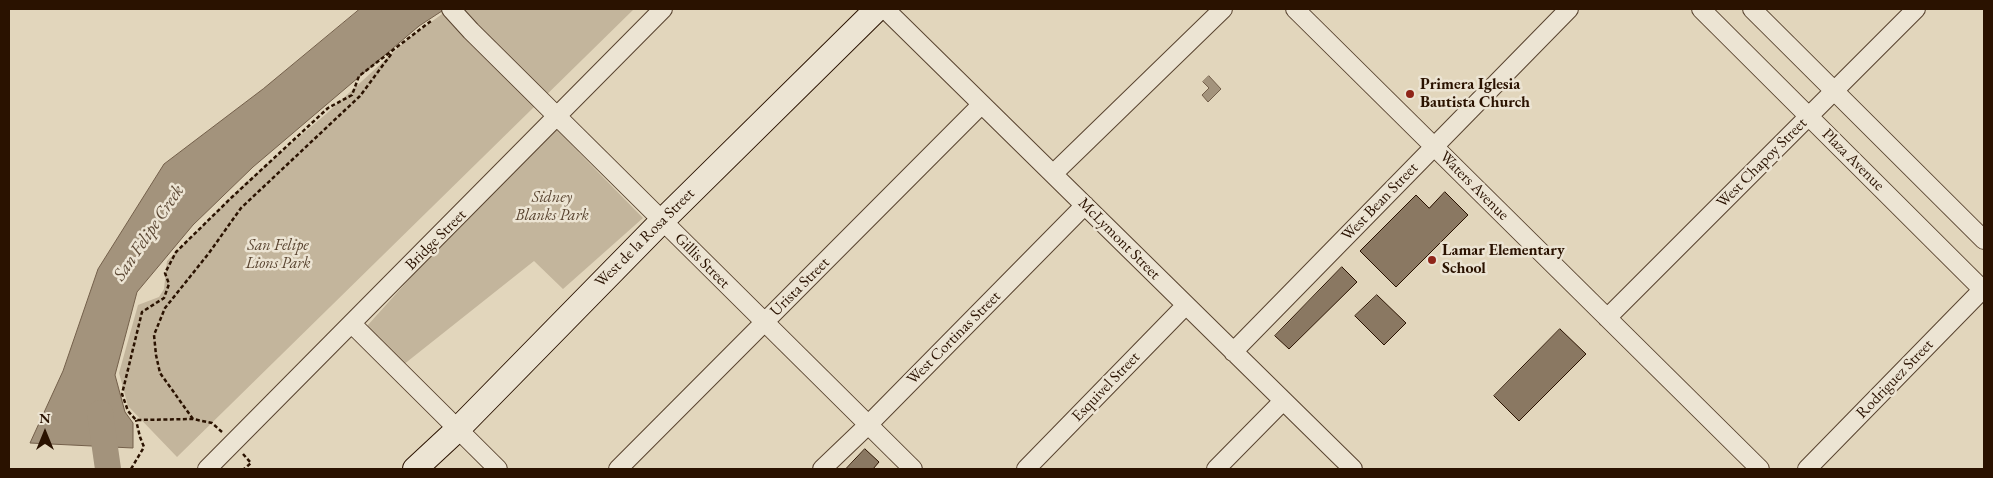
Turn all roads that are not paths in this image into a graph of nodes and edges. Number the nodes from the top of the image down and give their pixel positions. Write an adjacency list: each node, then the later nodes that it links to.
1 (451, 9): 13 (street, Gillis Street)
2 (663, 9): 13 (street, Bridge Street)
3 (876, 9): 18 (street, West de la Rosa Street)
4 (885, 9): 12 (street, McLymont Street)
5 (1224, 9): 16 (street)
6 (1295, 9): 15 (street, Waters Avenue)
7 (1569, 9): 15 (street, West Bean Street)
8 (1701, 9): 14 (street, Plaza Avenue)
9 (1752, 9): 11 (street)
10 (1916, 9): 11 (street, West Chapoy Street)
11 (1834, 90): 14 (street, West Chapoy Street); 19 (street)
12 (982, 104): 16 (street, McLymont Street); 23 (street, Urista Street)
13 (557, 116): 18 (street, Gillis Street); 24 (street, Bridge Street)
14 (1809, 116): 20 (street, Plaza Avenue); 22 (street, West Chapoy Street)
15 (1434, 146): 22 (street, Waters Avenue); 25 (street, West Bean Street)
16 (1053, 174): 17 (street, McLymont Street)
17 (1085, 206): 21 (street, McLymont Street); 27 (street, West Cortinas Street)
18 (662, 221): 23 (street, Gillis Street); 28 (street, West de la Rosa Street)
19 (1984, 240)
20 (1984, 290): 39 (street, Rodriguez Street)
21 (1186, 305): 25 (street, McLymont Street); 35 (street, Esquivel Street)
22 (1607, 318): 38 (street, Waters Avenue)
23 (764, 322): 27 (street, Gillis Street); 32 (street, Urista Street)
24 (352, 324): 28 (street); 29 (street, Bridge Street)
25 (1233, 352): 26 (street, McLymont Street)
26 (1283, 401): 36 (street); 37 (street, McLymont Street)
27 (868, 425): 33 (street, West Cortinas Street); 34 (street, Gillis Street)
28 (458, 429): 30 (street, West de la Rosa Street); 31 (street)
29 (210, 468)
30 (415, 469)
31 (498, 469)
32 (618, 469)
33 (822, 469)
34 (913, 469)
35 (1026, 469)
36 (1216, 469)
37 (1353, 469)
38 (1760, 469)
39 (1807, 469)

